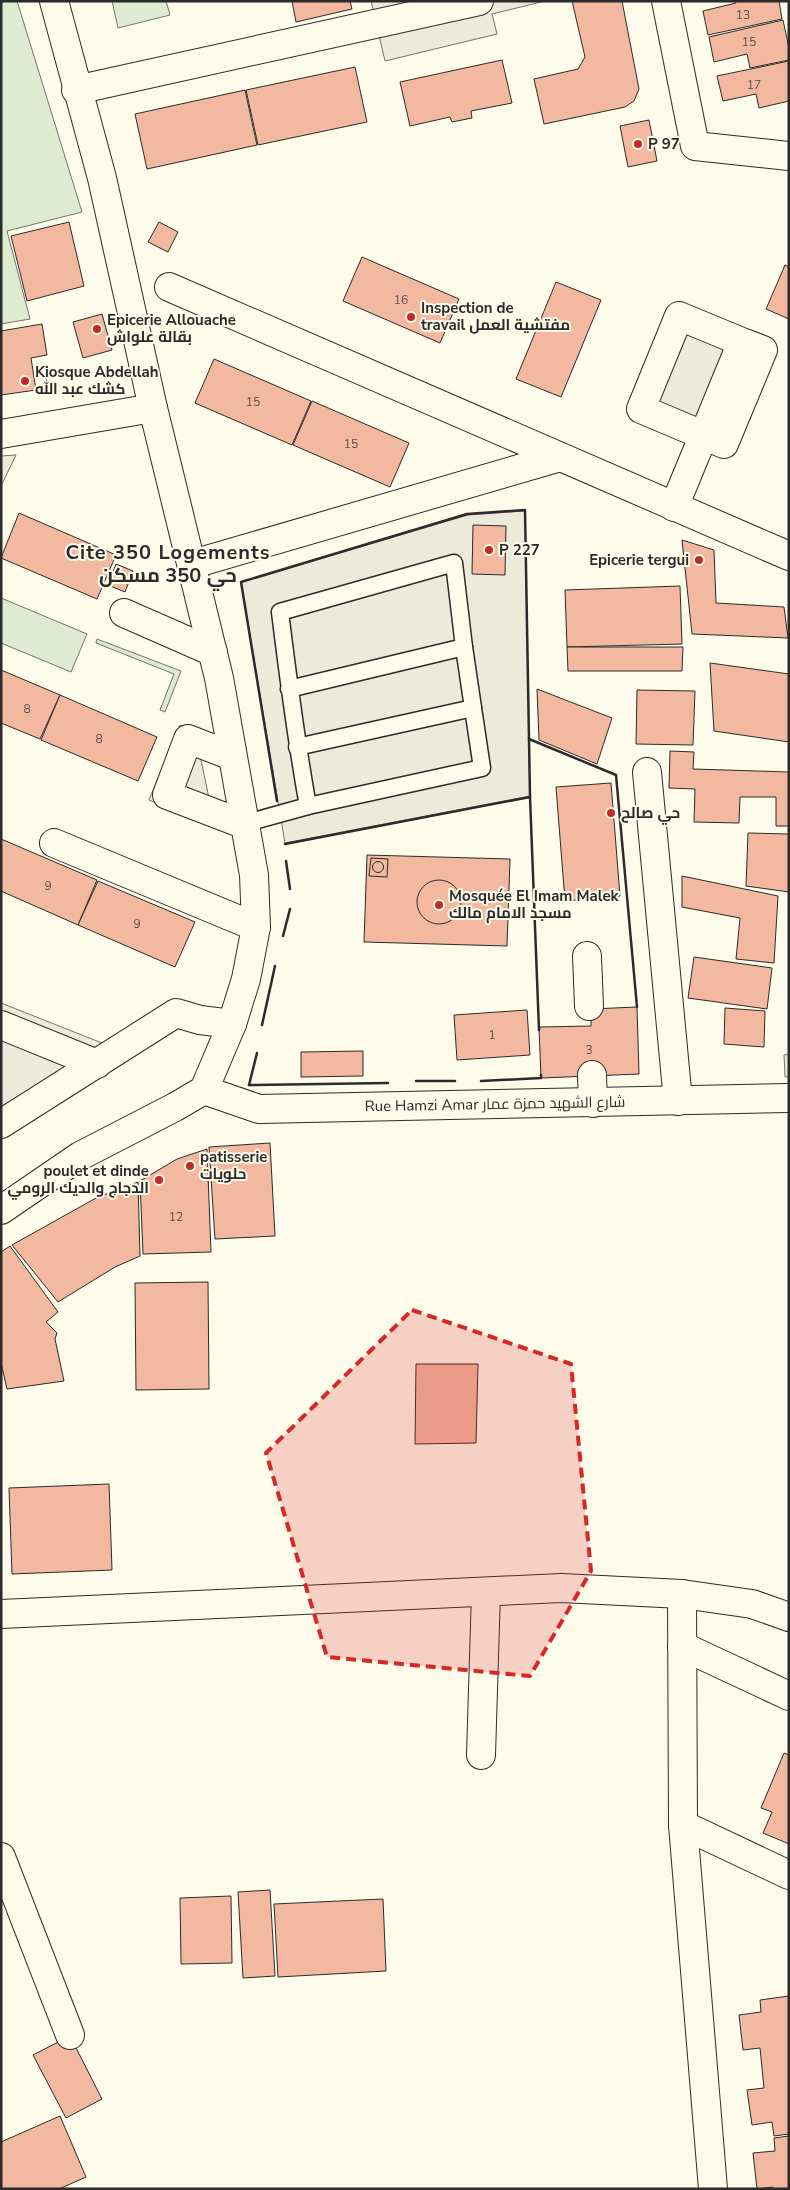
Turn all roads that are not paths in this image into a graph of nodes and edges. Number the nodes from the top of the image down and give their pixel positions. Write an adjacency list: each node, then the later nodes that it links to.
1 (54, 1): 4 (street)
2 (479, 1): 4 (street)
3 (666, 1): 5 (street)
4 (76, 90): 7 (street)
5 (789, 156)
6 (168, 287): 10 (street)
7 (153, 408): 8 (street); 13 (street)
8 (2, 435)
9 (703, 435): 9 (street); 11 (street)
10 (560, 457): 11 (street); 13 (street)
11 (674, 506): 12 (street)
12 (789, 556)
13 (192, 564): 16 (street)
14 (124, 613): 16 (street)
15 (464, 646): 17 (lane); 17 (lane); 18 (lane)
16 (213, 652): 20 (street)
17 (289, 689): 19 (lane)
18 (473, 708): 19 (lane); 22 (lane)
19 (297, 747): 22 (lane)
20 (232, 756): 23 (street); 23 (street)
21 (647, 772): 34 (street)
22 (308, 806): 23 (lane)
23 (243, 824): 25 (street)
24 (54, 843): 25 (street)
25 (256, 927): 29 (street)
26 (587, 956): 27 (street)
27 (589, 1006)
28 (1, 1024): 30 (street)
29 (232, 1024): 30 (street); 32 (street)
30 (97, 1064): 36 (street)
31 (592, 1075): 35 (street)
32 (204, 1090): 35 (street, Rue Hamzi Amar شارع الشهيد حمزة عمار); 37 (street)
33 (789, 1098): 34 (street, Rue Hamzi Amar شارع الشهيد حمزة عمار)
34 (678, 1101): 35 (street, Rue Hamzi Amar شارع الشهيد حمزة عمار)
35 (593, 1103)
36 (1, 1124)
37 (1, 1210)
38 (486, 1592): 39 (street); 40 (street); 44 (street)
39 (682, 1594): 41 (street); 42 (street)
40 (1, 1614)
41 (789, 1617)
42 (682, 1646): 43 (street); 45 (street)
43 (789, 1696)
44 (481, 1754)
45 (683, 1825): 47 (street); 49 (street)
46 (1, 1857): 48 (street)
47 (789, 1875)
48 (70, 2034)
49 (713, 2189)

